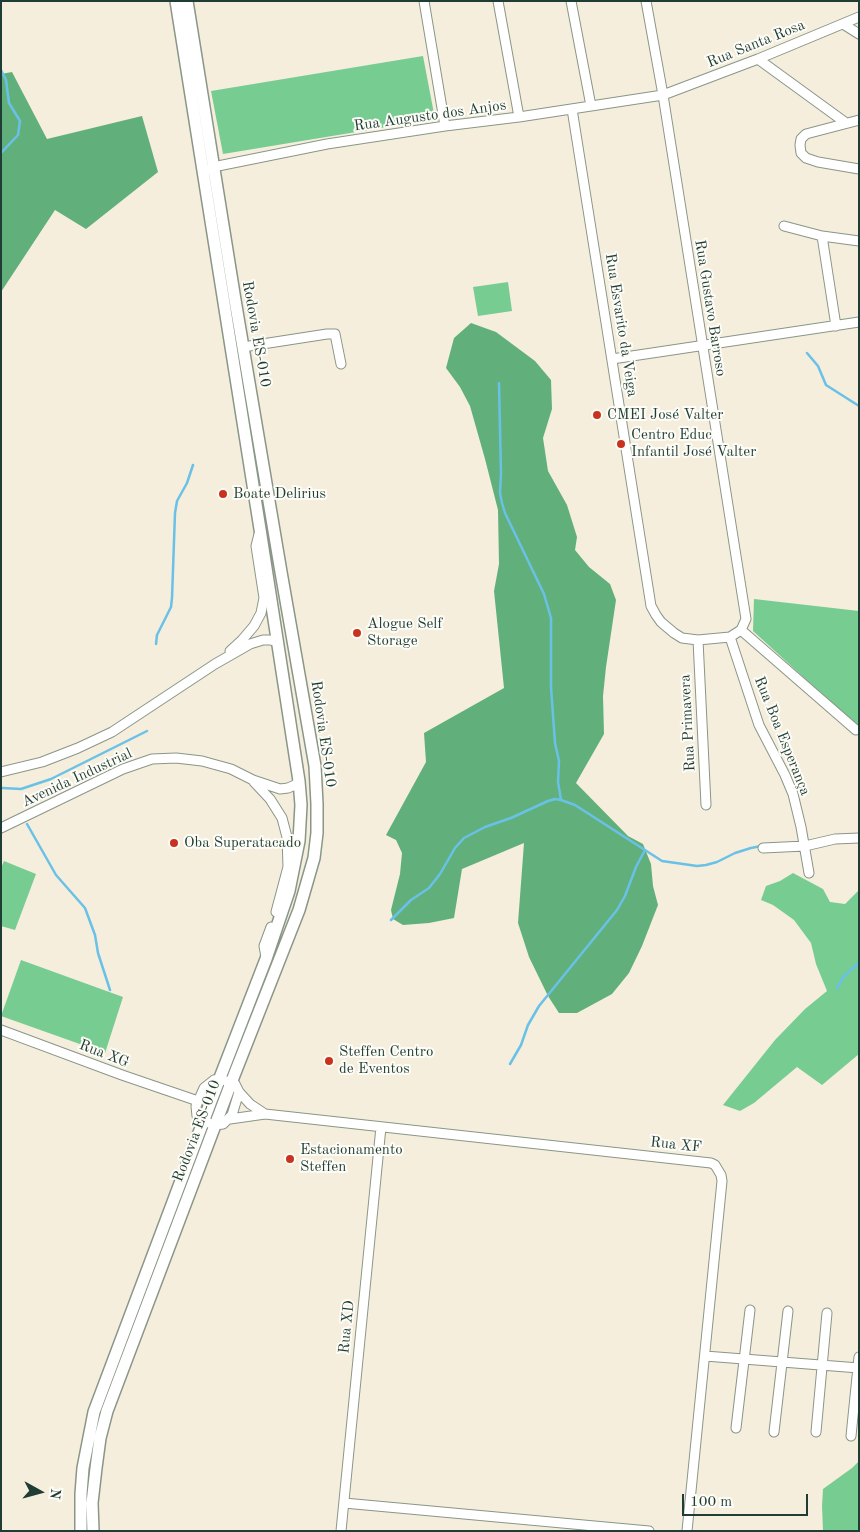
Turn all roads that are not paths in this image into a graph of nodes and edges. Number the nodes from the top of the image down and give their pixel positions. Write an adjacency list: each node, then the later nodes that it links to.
1 (176, 1): 19 (main road, Rodovia ES-010)
2 (187, 1): 19 (main road, Rodovia ES-010)
3 (424, 1): 17 (street)
4 (498, 1): 14 (street)
5 (572, 1): 12 (street)
6 (646, 1): 11 (street, Rua Gustavo Barroso)
7 (859, 18): 8 (street, Rua Santa Rosa)
8 (843, 24): 9 (street); 10 (street, Rua Santa Rosa)
9 (859, 34)
10 (758, 59): 11 (street, Rua Santa Rosa); 16 (street)
11 (663, 95): 12 (street, Rua Augusto dos Anjos); 25 (street, Rua Gustavo Barroso)
12 (591, 106): 13 (street, Rua Augusto dos Anjos)
13 (572, 109): 14 (street, Rua Augusto dos Anjos); 27 (street, Rua Esvarito da Veiga)
14 (519, 117): 17 (street, Rua Augusto dos Anjos)
15 (859, 120): 16 (street)
16 (846, 123): 18 (street)
17 (446, 126): 19 (street, Rua Augusto dos Anjos)
18 (859, 169)
19 (208, 170): 26 (main road, Rodovia ES-010); 29 (main road, Rodovia ES-010)
20 (784, 226): 21 (street)
21 (822, 236): 22 (street); 24 (street)
22 (859, 241)
23 (859, 322): 24 (street)
24 (836, 326): 25 (street)
25 (702, 346): 27 (street); 30 (street, Rua Gustavo Barroso)
26 (243, 347): 28 (street); 34 (main road, Rodovia ES-010)
27 (612, 359): 32 (street, Rua Esvarito da Veiga)
28 (341, 364)
29 (260, 528): 33 (main road, Rodovia ES-010); 35 (street, Avenida Industrial)
30 (741, 630): 31 (street, Rua Esvarito da Veiga); 36 (street)
31 (730, 637): 32 (street, Rua Esvarito da Veiga); 44 (street, Rua Boa Esperança)
32 (698, 640): 41 (street, Rua Primavera)
33 (278, 642): 34 (main road); 35 (street, Avenida Industrial); 40 (main road, Rodovia ES-010)
34 (296, 660): 37 (main road, Rodovia ES-010)
35 (215, 664): 38 (street, Avenida Industrial)
36 (856, 730)
37 (315, 766): 40 (main road); 49 (main road, Rodovia ES-010)
38 (1, 772)
39 (252, 780): 40 (street, Avenida Industrial); 42 (street, Avenida Industrial); 47 (street, Avenida Industrial)
40 (299, 781): 47 (main road, Rodovia ES-010)
41 (706, 805)
42 (1, 828)
43 (859, 838): 44 (street)
44 (804, 846): 45 (street); 46 (street, Rua Boa Esperança)
45 (763, 848)
46 (808, 873)
47 (266, 959): 49 (main road, Rodovia ES-010)
48 (1, 1030): 51 (street, Rua XG)
49 (226, 1081): 50 (street); 51 (street); 54 (main road, Rodovia ES-010)
50 (239, 1092): 52 (street); 53 (street)
51 (198, 1101): 54 (street)
52 (265, 1114): 53 (street, Rua XF); 55 (street, Rua XF)
53 (230, 1119): 54 (street, Rua XF)
54 (209, 1123): 70 (main road, Rodovia ES-010); 71 (main road, Rodovia ES-010)
55 (380, 1127): 59 (street, Rua XF); 69 (street, Rua XD)
56 (750, 1310): 61 (street)
57 (788, 1312): 62 (street)
58 (826, 1313): 63 (street)
59 (705, 1356): 61 (street); 74 (street, Rua XF)
60 (859, 1356): 64 (street)
61 (745, 1359): 62 (street); 65 (street)
62 (782, 1362): 63 (street); 66 (street)
63 (821, 1365): 64 (street); 67 (street)
64 (858, 1368): 68 (street)
65 (736, 1428)
66 (774, 1432)
67 (816, 1432)
68 (851, 1436)
69 (344, 1502): 72 (street, Rua XD); 73 (street)
70 (81, 1531)
71 (94, 1531)
72 (341, 1531)
73 (649, 1531)
74 (687, 1531)

